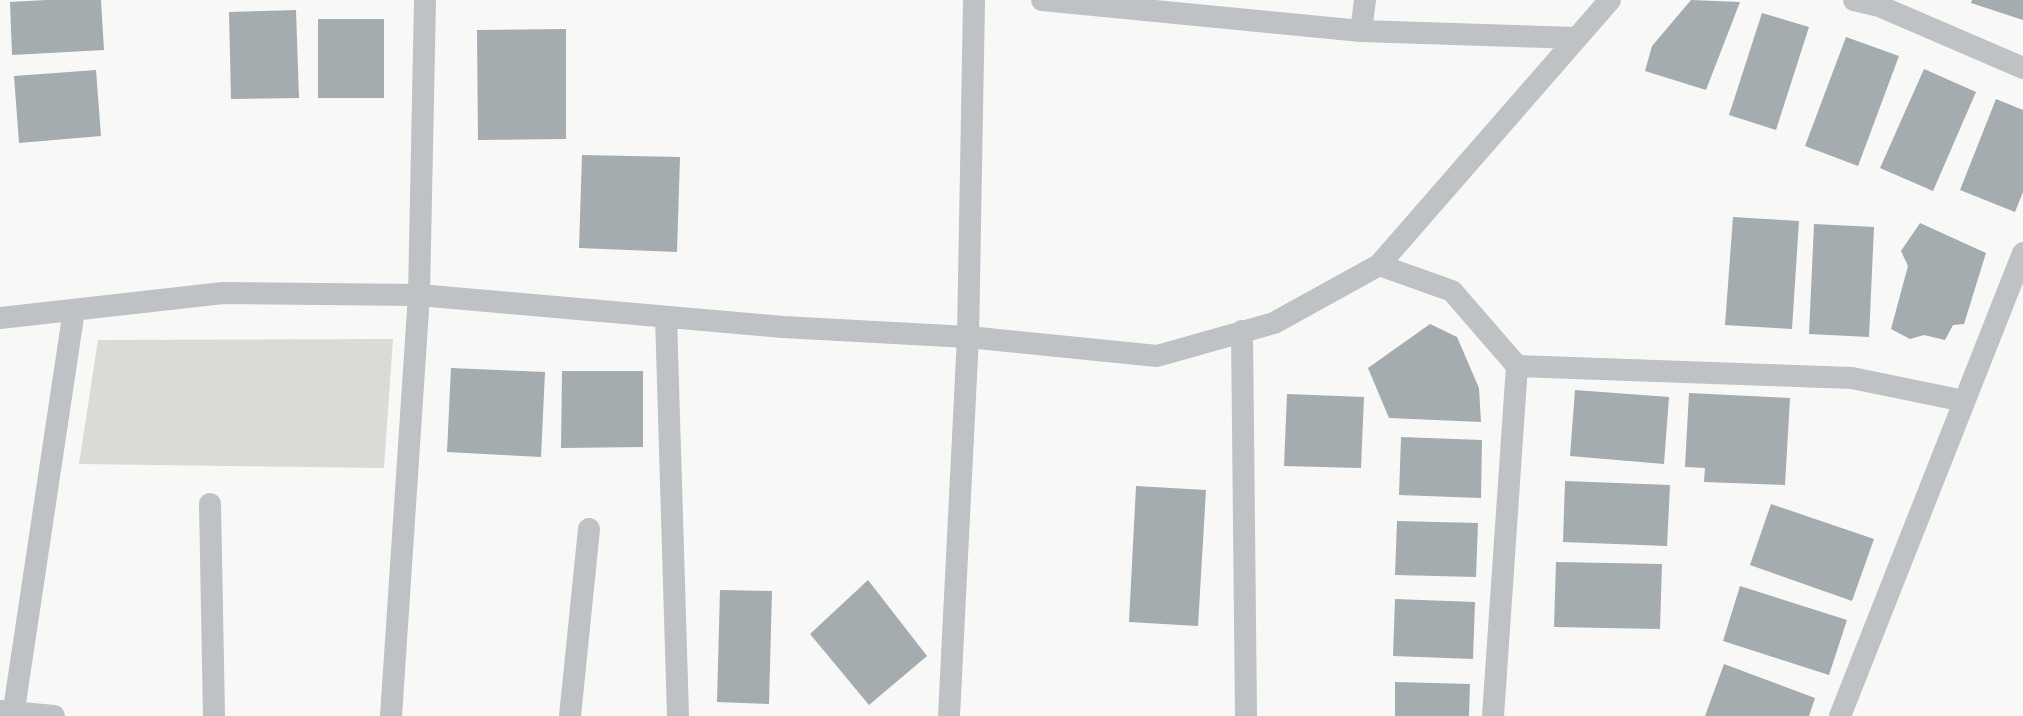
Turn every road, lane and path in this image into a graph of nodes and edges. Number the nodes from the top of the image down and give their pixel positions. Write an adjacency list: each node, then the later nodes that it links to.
1 (425, 0): 12 (street)
2 (974, 0): 17 (street)
3 (1042, 0): 7 (street)
4 (1365, 0): 7 (street)
5 (1610, 0): 8 (street)
6 (1854, 0): 9 (street)
7 (1361, 31): 8 (street)
8 (1576, 38): 11 (street)
9 (2023, 68)
10 (2023, 253): 19 (street)
11 (1379, 265): 16 (street); 18 (street)
12 (419, 295): 13 (street); 14 (street); 25 (street)
13 (74, 310): 15 (street); 22 (street)
14 (666, 317): 17 (street); 27 (street)
15 (0, 318)
16 (1242, 332): 17 (street); 29 (street)
17 (968, 336): 28 (street)
18 (1517, 366): 19 (street); 30 (street)
19 (1964, 401): 31 (street)
20 (210, 504): 24 (street)
21 (589, 529): 26 (street)
22 (9, 713): 23 (street)
23 (54, 716)
24 (214, 716)
25 (391, 716)
26 (570, 716)
27 (678, 716)
28 (949, 716)
29 (1246, 716)
30 (1493, 716)
31 (1840, 716)

